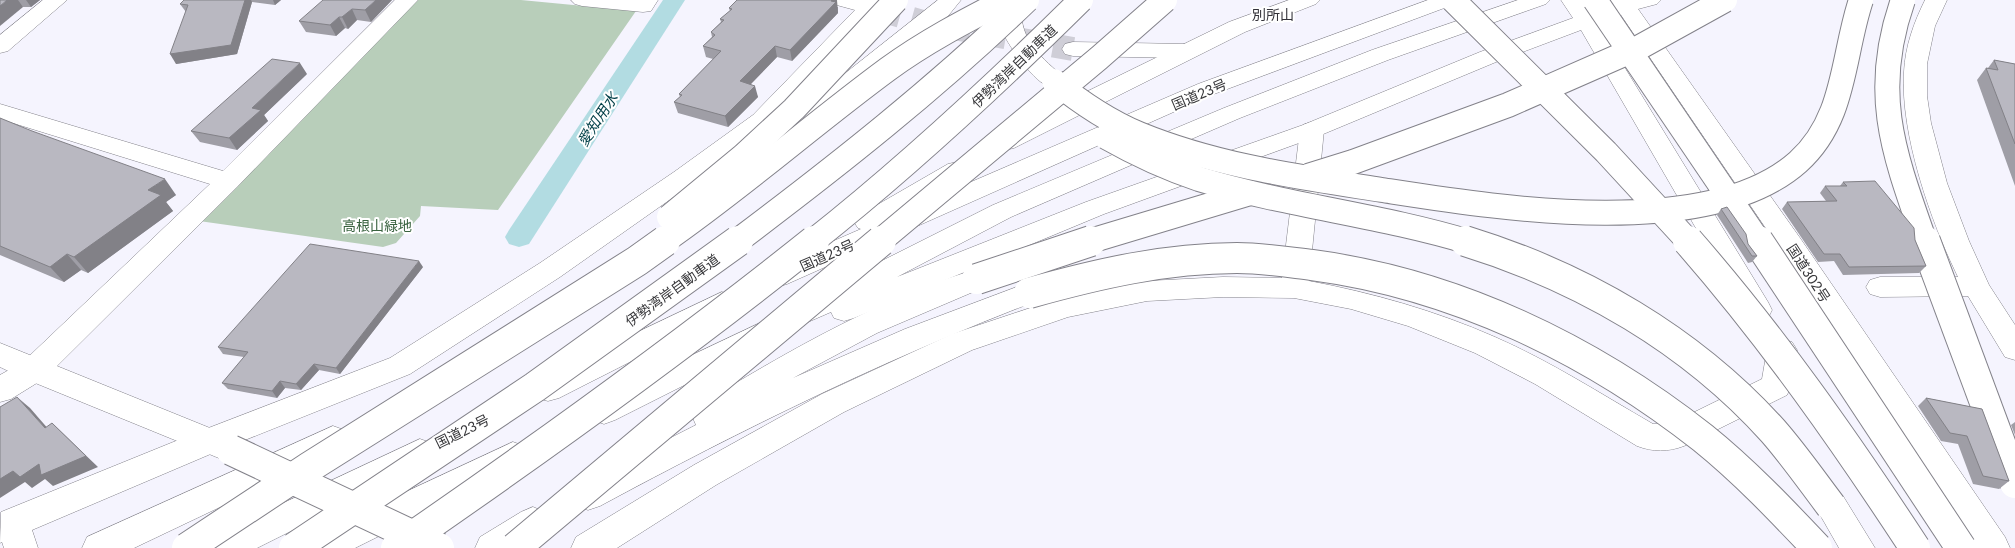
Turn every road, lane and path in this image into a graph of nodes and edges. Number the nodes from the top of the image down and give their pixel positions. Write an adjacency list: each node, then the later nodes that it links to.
1 (56, 0): 24 (main road)
2 (407, 0): 31 (main road)
3 (582, 0): 4 (main road)
4 (647, 0)
5 (840, 0): 22 (main road)
6 (950, 0): 47 (main road)
7 (1006, 0): 39 (main road, bridge)
8 (1011, 0): 27 (main road)
9 (1027, 0): 50 (main road, 伊勢湾岸自動車道, bridge)
10 (1081, 0): 28 (main road, 伊勢湾岸自動車道, bridge)
11 (1100, 0): 28 (main road, bridge)
12 (1164, 0): 46 (main road, bridge)
13 (1309, 0): 26 (main road)
14 (1448, 0): 35 (main road, 国道23号)
15 (1453, 0): 58 (main road, bridge)
16 (1539, 0): 42 (main road)
17 (1725, 0): 46 (main road, bridge)
18 (1860, 0): 27 (main road, bridge)
19 (1904, 0): 44 (main road, bridge)
20 (1936, 0): 33 (main road)
21 (1632, 2): 23 (main road); 60 (main road, 国道302号)
22 (880, 4): 39 (main road, bridge); 43 (main road)
23 (1584, 7): 30 (main road); 37 (main road); 59 (main road, bridge)
24 (0, 46)
25 (1073, 49): 26 (main road)
26 (1186, 51): 35 (main road)
27 (1046, 85): 56 (main road, bridge)
28 (971, 108): 52 (main road, 伊勢湾岸自動車道, bridge)
29 (0, 111): 31 (main road)
30 (1312, 130): 34 (main road); 42 (main road)
31 (228, 181): 40 (main road)
32 (1880, 287): 33 (main road)
33 (1977, 287): 36 (main road)
34 (1294, 288): 37 (main road); 54 (main road)
35 (751, 289): 49 (main road, 国道23号)
36 (2015, 349)
37 (1782, 350): 57 (main road)
38 (0, 354): 40 (main road)
39 (470, 366): 48 (main road, bridge)
40 (34, 370): 41 (main road); 43 (main road)
41 (0, 390)
42 (640, 394): 51 (main road)
43 (220, 446): 45 (main road); 53 (main road, bridge)
44 (2015, 483)
45 (11, 533)
46 (504, 545): 55 (main road, bridge)
47 (99, 548)
48 (188, 548)
49 (223, 548)
50 (294, 548)
51 (321, 548)
52 (396, 548)
53 (439, 548)
54 (588, 548)
55 (1817, 548)
56 (1858, 548)
57 (1899, 548)
58 (1915, 548)
59 (1961, 548)
60 (1993, 548)

